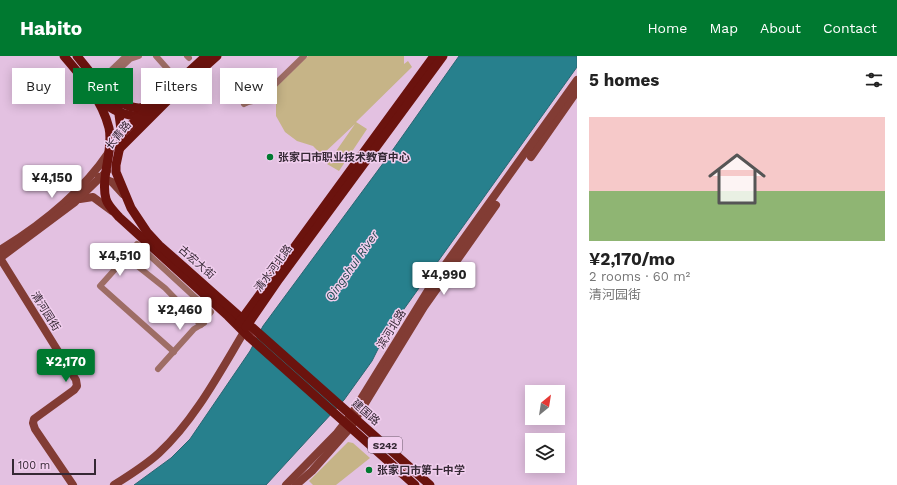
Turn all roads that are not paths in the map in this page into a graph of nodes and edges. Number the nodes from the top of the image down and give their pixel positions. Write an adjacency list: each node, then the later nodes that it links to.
1 (64, 56): 13 (main road, 古宏大街)
2 (76, 56): 14 (main road, 古宏大街)
3 (116, 56): 12 (street)
4 (126, 56): 12 (street)
5 (139, 56): 16 (street)
6 (156, 56): 17 (street)
7 (206, 56): 18 (main road, 长青路)
8 (217, 56): 19 (main road, 长青路)
9 (304, 56): 21 (street)
10 (434, 56): 46 (main road, 清水河北路)
11 (443, 56): 46 (main road, 清水河北路)
12 (121, 61): 15 (street)
13 (74, 68)
14 (87, 68)
15 (113, 68)
16 (120, 68)
17 (167, 68)
18 (194, 68)
19 (201, 68)
20 (577, 80): 50 (main road, 滨河北路)
21 (277, 82)
22 (577, 91): 50 (main road, 滨河北路)
23 (100, 104): 33 (main road, 古宏大街)
24 (104, 104): 29 (main road)
25 (115, 104): 29 (main road, 古宏大街)
26 (127, 104): 28 (main road)
27 (158, 104): 28 (main road, 长青路)
28 (155, 107): 30 (main road, 长青路); 32 (main road, 长青路)
29 (119, 113): 30 (main road); 31 (main road, 古宏大街)
30 (139, 117): 31 (main road, 长青路)
31 (122, 133): 32 (main road, 古宏大街); 33 (main road, 长青路)
32 (119, 148): 34 (main road, 长青路); 36 (main road, 古宏大街)
33 (109, 152): 34 (main road, 古宏大街); 35 (main road, 长青路)
34 (105, 176): 35 (main road); 36 (main road); 37 (main road, 长青路); 38 (main road, 古宏大街)
35 (89, 178): 40 (main road, 长青路)
36 (125, 196): 46 (main road, 古宏大街)
37 (74, 202): 38 (main road); 41 (main road, 长青路)
38 (118, 217): 42 (main road, 古宏大街)
39 (137, 244): 42 (street)
40 (0, 250)
41 (0, 258): 52 (main road, 清河园街)
42 (177, 275): 43 (street); 44 (main road, 古宏大街); 45 (street)
43 (165, 288): 45 (street); 47 (street)
44 (218, 307): 45 (street); 46 (main road, 古宏大街)
45 (201, 325): 47 (street)
46 (245, 327): 49 (main road, 古宏大街 / S242); 51 (main road, 建国路 / S242); 53 (main road, 清水河北路)
47 (174, 352): 48 (street)
48 (158, 369)
49 (340, 405): 50 (main road, 建国路 / S242)
50 (353, 417): 51 (main road, 滨河北路); 57 (main road, 建国路 / S242)
51 (347, 426): 54 (main road, 滨河北路); 55 (main road, 滨河北路); 56 (main road, 建国路 / S242)
52 (73, 485)
53 (114, 485)
54 (286, 485)
55 (296, 485)
56 (415, 485)
57 (430, 485)

